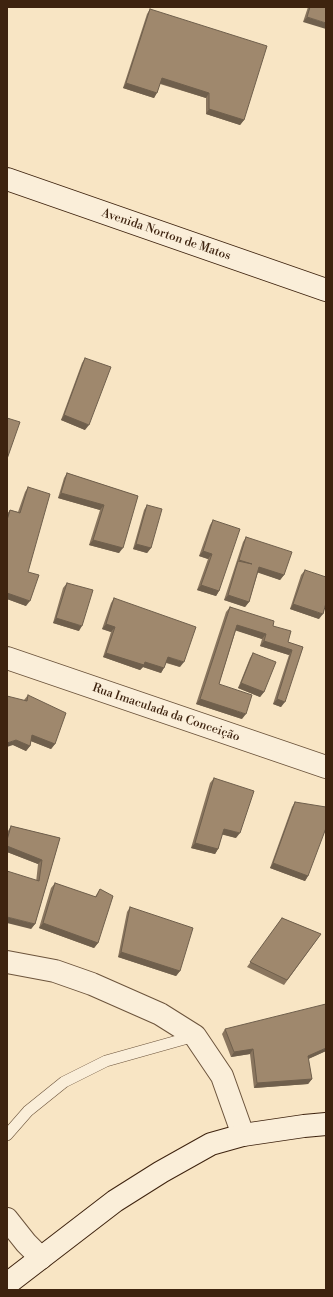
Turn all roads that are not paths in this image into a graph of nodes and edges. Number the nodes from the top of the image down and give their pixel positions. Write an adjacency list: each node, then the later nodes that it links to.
1 (7, 179): 2 (street, Avenida Norton de Matos)
2 (326, 290)
3 (7, 658): 4 (street, Rua Imaculada da Conceição)
4 (326, 767)
5 (7, 962): 6 (street)
6 (195, 1036): 8 (street); 9 (lane)
7 (326, 1124): 8 (street)
8 (243, 1134): 11 (street)
9 (7, 1135)
10 (7, 1219): 11 (street)
11 (41, 1258): 12 (street)
12 (7, 1284)

